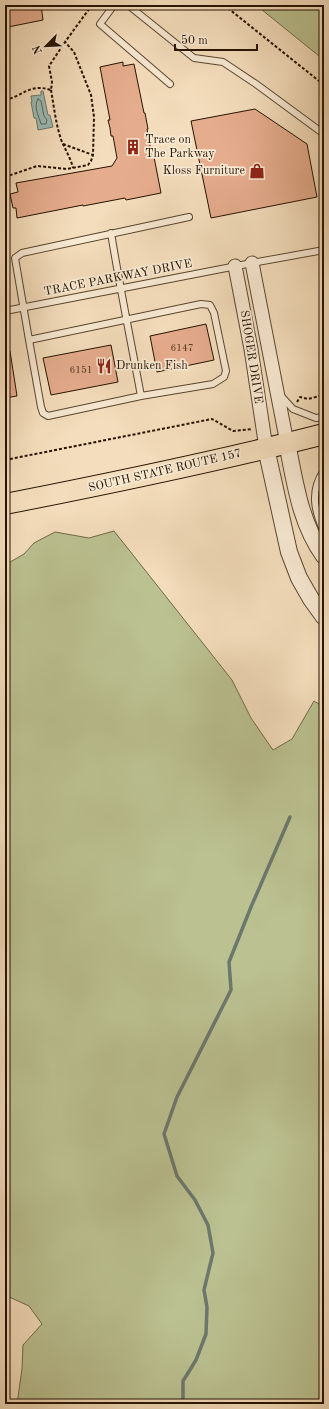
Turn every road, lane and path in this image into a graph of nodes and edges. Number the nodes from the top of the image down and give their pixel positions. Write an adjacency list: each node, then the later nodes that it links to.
1 (92, 5): 5 (path)
2 (114, 5): 6 (lane)
3 (128, 5): 10 (lane)
4 (224, 5): 7 (path)
5 (65, 42): 8 (path); 12 (path)
6 (170, 84)
7 (324, 86)
8 (51, 90): 9 (path); 11 (path)
9 (5, 100)
10 (324, 134)
11 (63, 144): 12 (path); 13 (path)
12 (93, 155): 13 (path)
13 (73, 168): 14 (path)
14 (5, 177)
15 (189, 216): 16 (lane)
16 (111, 233): 20 (lane); 21 (lane)
17 (324, 250): 18 (lane, TRACE PARKWAY DRIVE)
18 (252, 263): 19 (lane, TRACE PARKWAY DRIVE); 25 (street, SHOGER DRIVE)
19 (234, 266): 20 (lane, TRACE PARKWAY DRIVE); 30 (street, SHOGER DRIVE)
20 (120, 288): 21 (lane, TRACE PARKWAY DRIVE); 23 (lane)
21 (23, 308): 22 (lane, TRACE PARKWAY DRIVE); 24 (lane)
22 (5, 311)
23 (126, 319): 24 (lane); 27 (lane); 27 (lane)
24 (29, 340): 27 (lane)
25 (276, 391): 28 (lane, SHOGER DRIVE); 32 (street, SHOGER DRIVE)
26 (324, 395): 28 (path)
27 (141, 396)
28 (293, 409): 29 (lane, SHOGER DRIVE)
29 (324, 417)
30 (262, 427): 33 (street, SHOGER DRIVE); 34 (path)
31 (324, 434): 32 (main road, SOUTH STATE ROUTE 157)
32 (287, 443): 33 (main road, SOUTH STATE ROUTE 157); 38 (street)
33 (266, 448): 36 (main road, SOUTH STATE ROUTE 157); 39 (street)
34 (5, 460)
35 (324, 470): 37 (lane)
36 (5, 504)
37 (324, 532)
38 (324, 556)
39 (324, 617)

